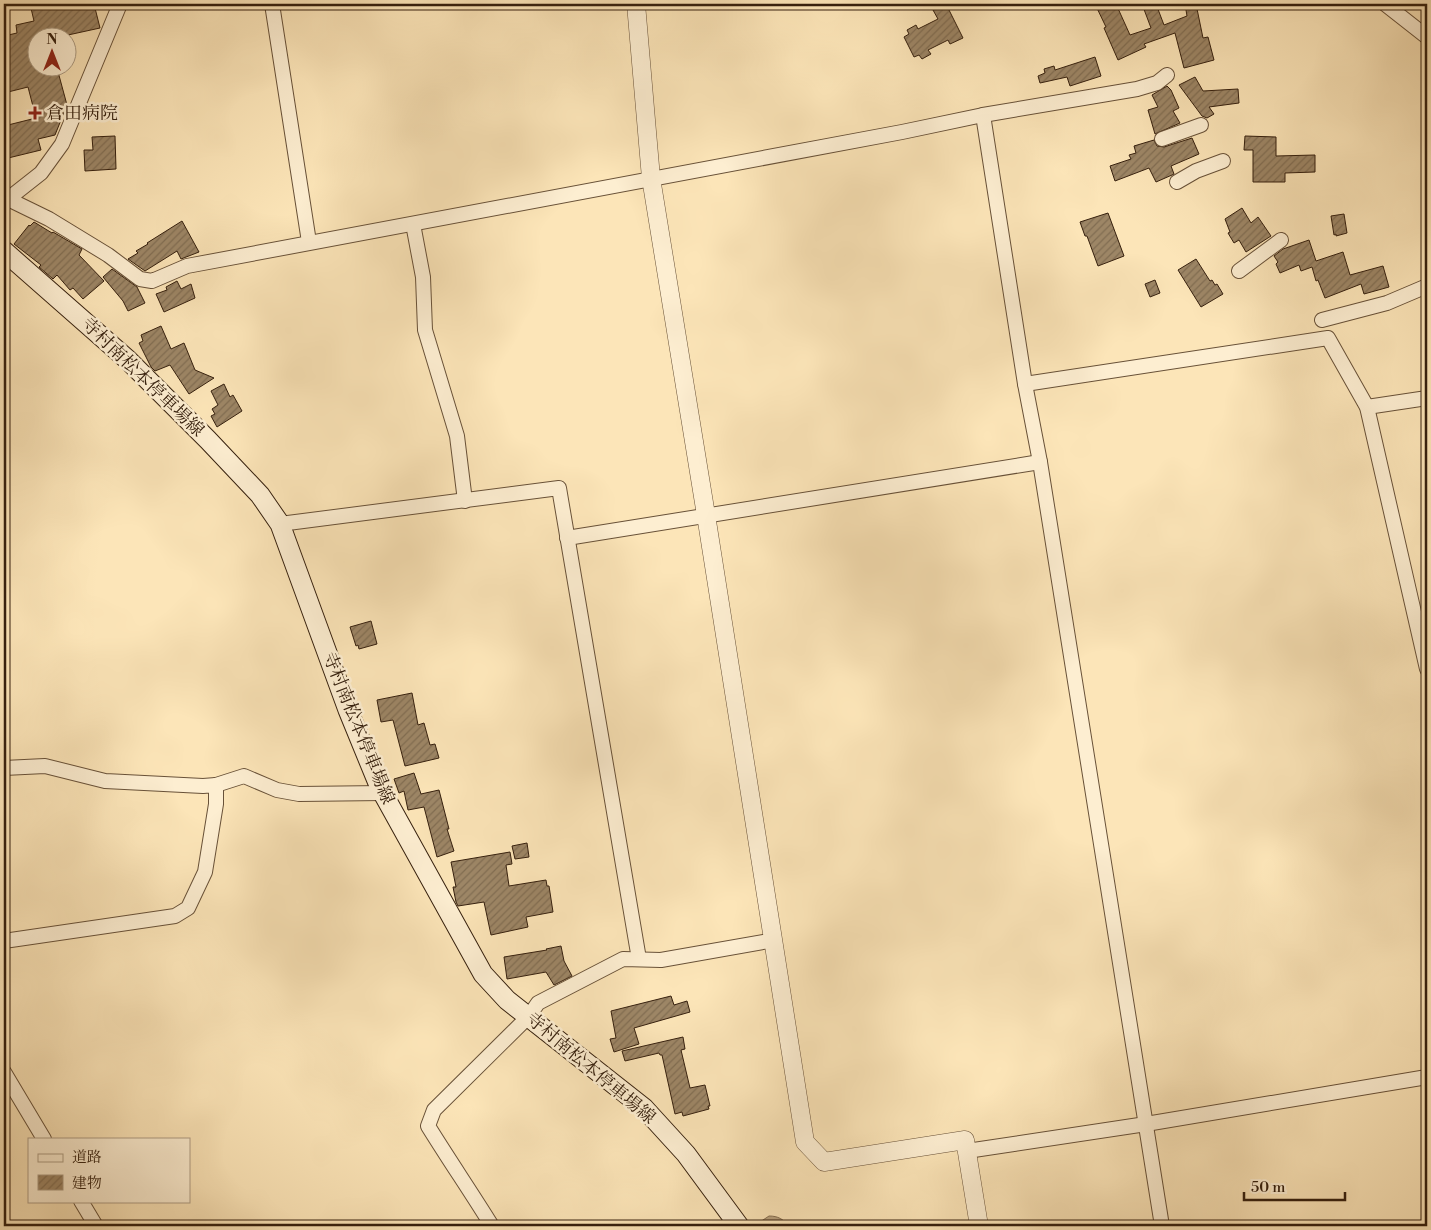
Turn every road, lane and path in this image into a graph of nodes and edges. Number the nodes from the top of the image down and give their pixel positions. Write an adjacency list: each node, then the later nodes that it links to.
1 (120, 4): 15 (street)
2 (272, 4): 15 (street)
3 (636, 4): 11 (street)
4 (1385, 4): 5 (street)
5 (1427, 37)
6 (1167, 75): 7 (street)
7 (983, 115): 11 (street); 20 (street)
8 (1201, 125): 9 (street)
9 (1162, 139)
10 (1223, 161): 12 (street)
11 (651, 178): 13 (street); 25 (street)
12 (1177, 182)
13 (414, 224): 15 (street); 24 (street)
14 (1281, 240): 17 (street)
15 (309, 242)
16 (4, 251): 26 (main road, 寺村南松本停車場線)
17 (1240, 271)
18 (1427, 286): 19 (street)
19 (1322, 320)
20 (1025, 384): 22 (street); 23 (street)
21 (1427, 398): 22 (street)
22 (1367, 407): 28 (street)
23 (1040, 462): 25 (street); 38 (street)
24 (465, 501): 26 (street); 27 (street)
25 (706, 515): 27 (street); 32 (street)
26 (280, 524): 31 (main road, 寺村南松本停車場線)
27 (567, 538): 34 (street)
28 (1427, 669)
29 (4, 768): 30 (street)
30 (216, 785): 31 (street); 33 (street)
31 (383, 793): 35 (main road, 寺村南松本停車場線)
32 (774, 940): 34 (street); 40 (street)
33 (4, 941)
34 (639, 960): 35 (street)
35 (529, 1016): 43 (street); 44 (main road, 寺村南松本停車場線)
36 (4, 1072): 39 (street)
37 (1427, 1077): 38 (street)
38 (1146, 1124): 40 (street); 46 (street)
39 (43, 1138)
40 (967, 1151): 45 (street)
41 (82, 1202): 42 (street)
42 (96, 1226)
43 (492, 1226)
44 (739, 1226)
45 (979, 1226)
46 (1162, 1226)

